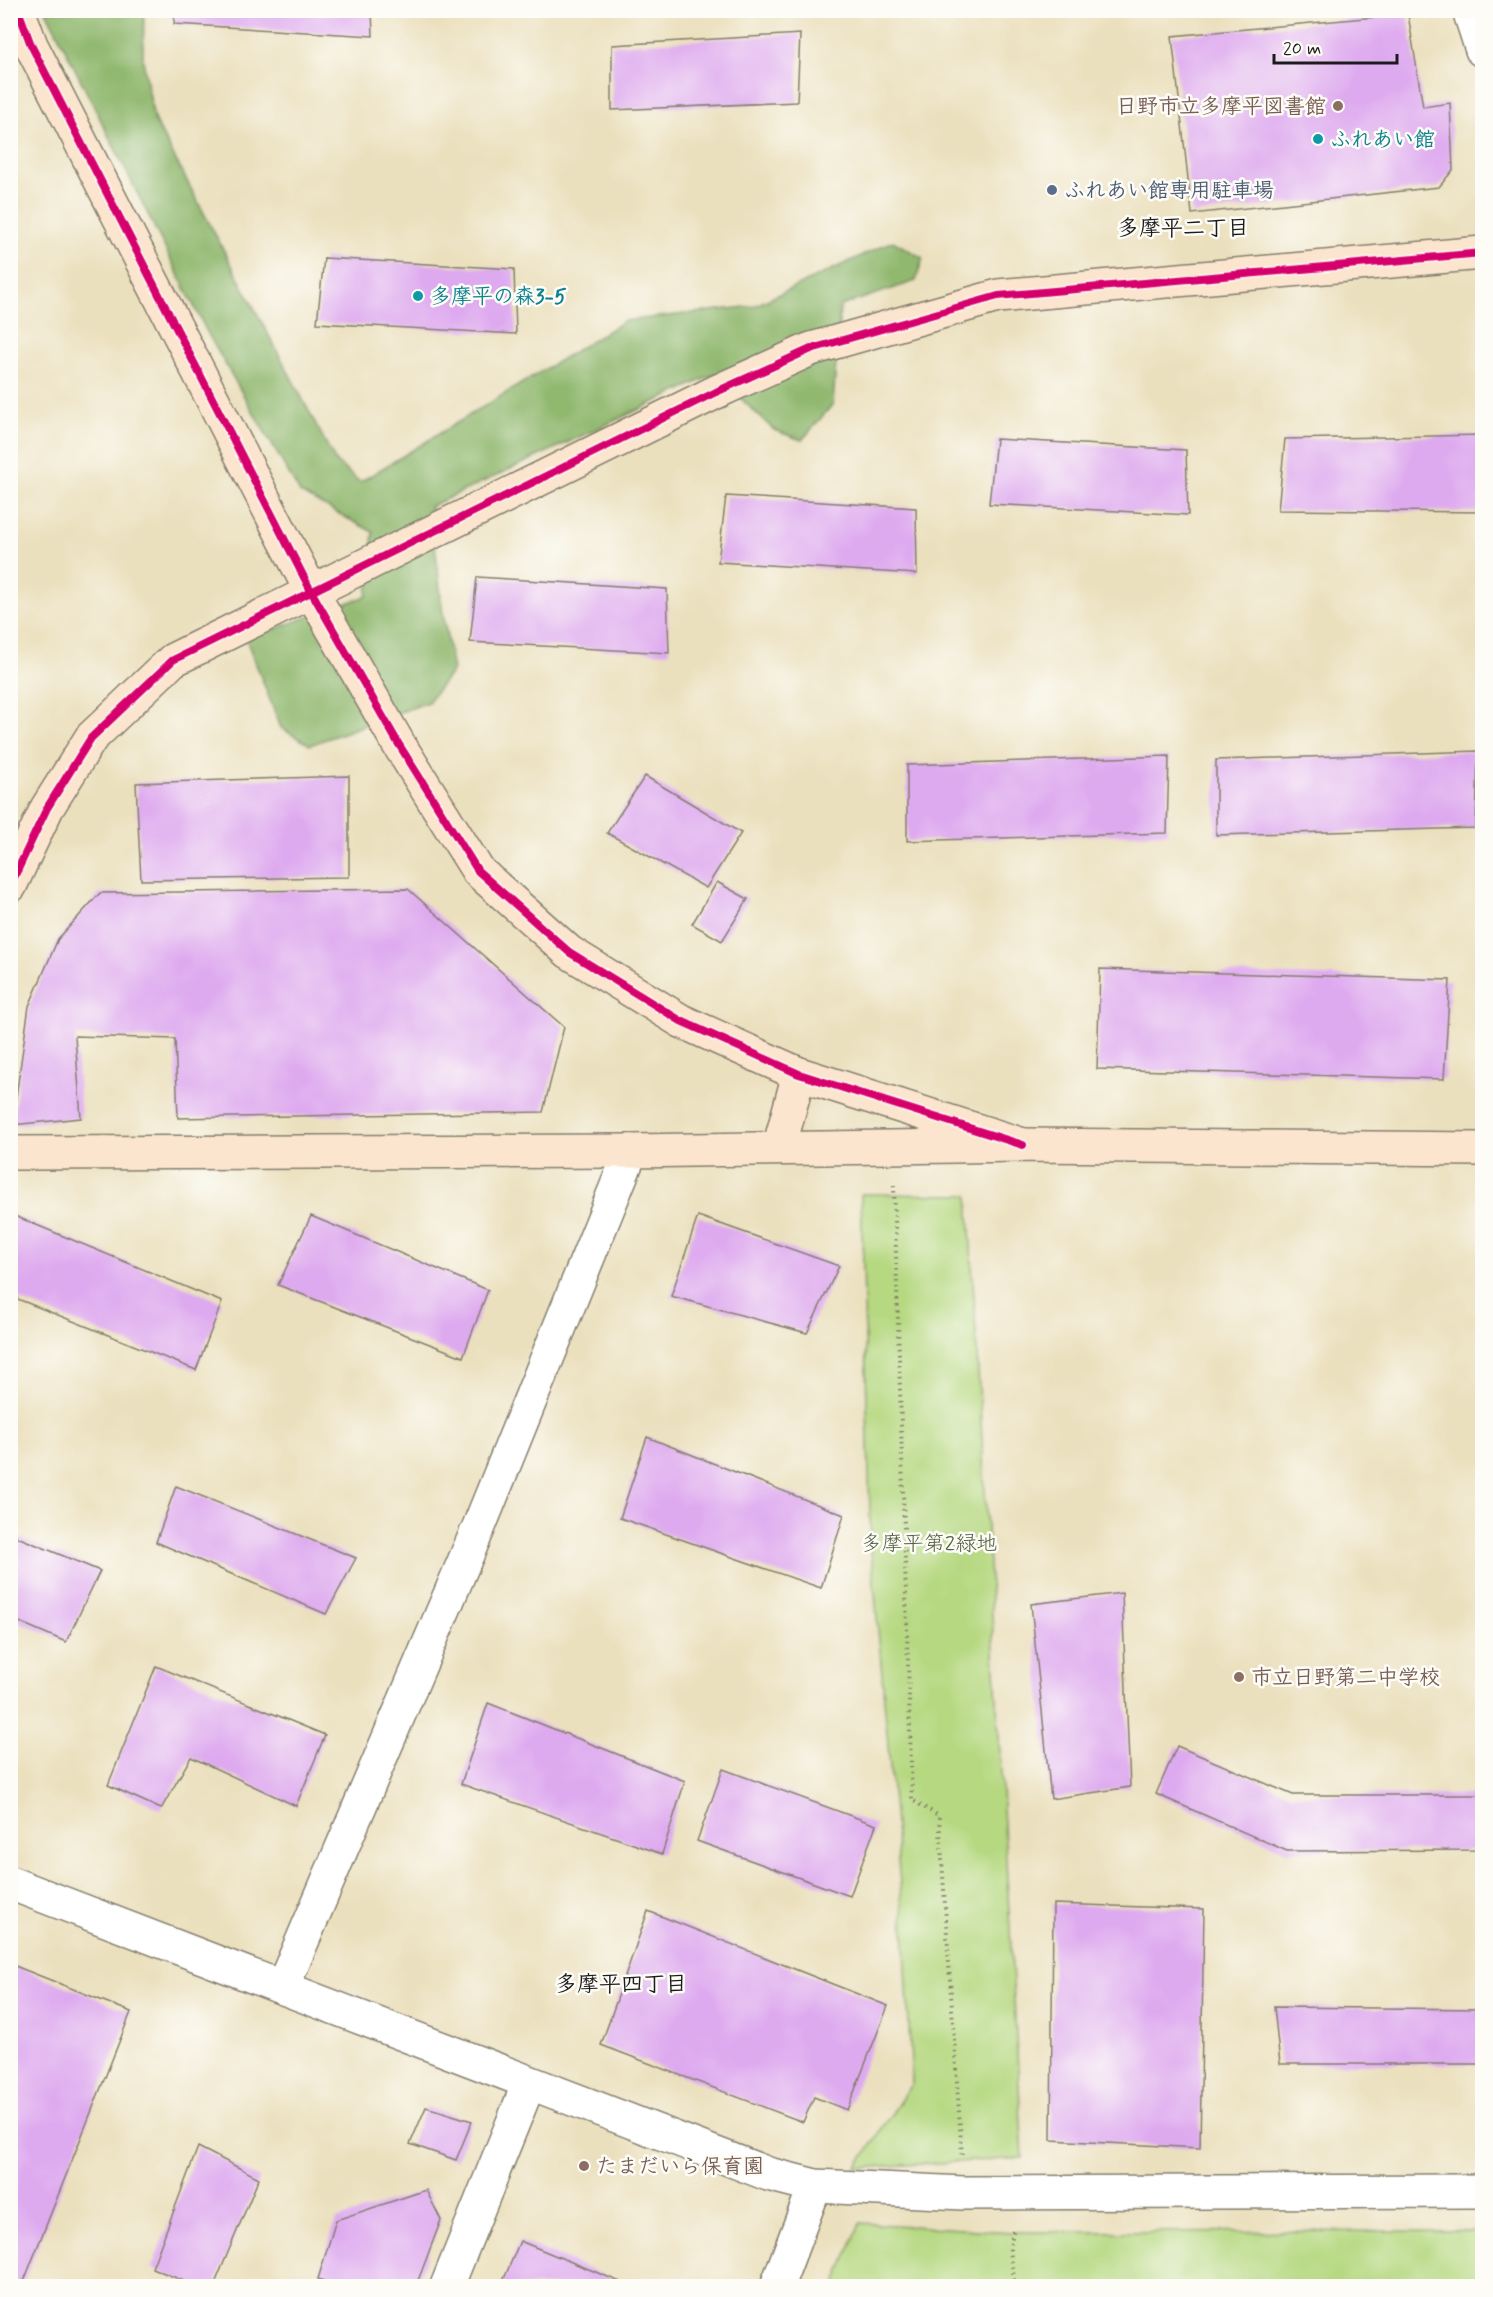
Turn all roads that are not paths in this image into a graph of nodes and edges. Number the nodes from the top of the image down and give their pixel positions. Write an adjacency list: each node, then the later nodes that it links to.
1 (18, 10): 5 (street)
2 (1469, 10): 3 (street)
3 (1482, 50)
4 (1482, 253): 5 (street)
5 (311, 591): 6 (street); 7 (street)
6 (10, 886)
7 (799, 1074): 8 (street); 9 (street)
8 (1023, 1145): 9 (street); 10 (street)
9 (779, 1149): 11 (street)
10 (1482, 1149)
11 (631, 1151): 12 (street); 14 (street)
12 (10, 1153)
13 (10, 1882): 14 (street)
14 (282, 1986): 15 (street)
15 (529, 2083): 16 (street); 18 (street)
16 (816, 2186): 17 (street); 19 (street)
17 (1482, 2191)
18 (447, 2286)
19 (777, 2286)

